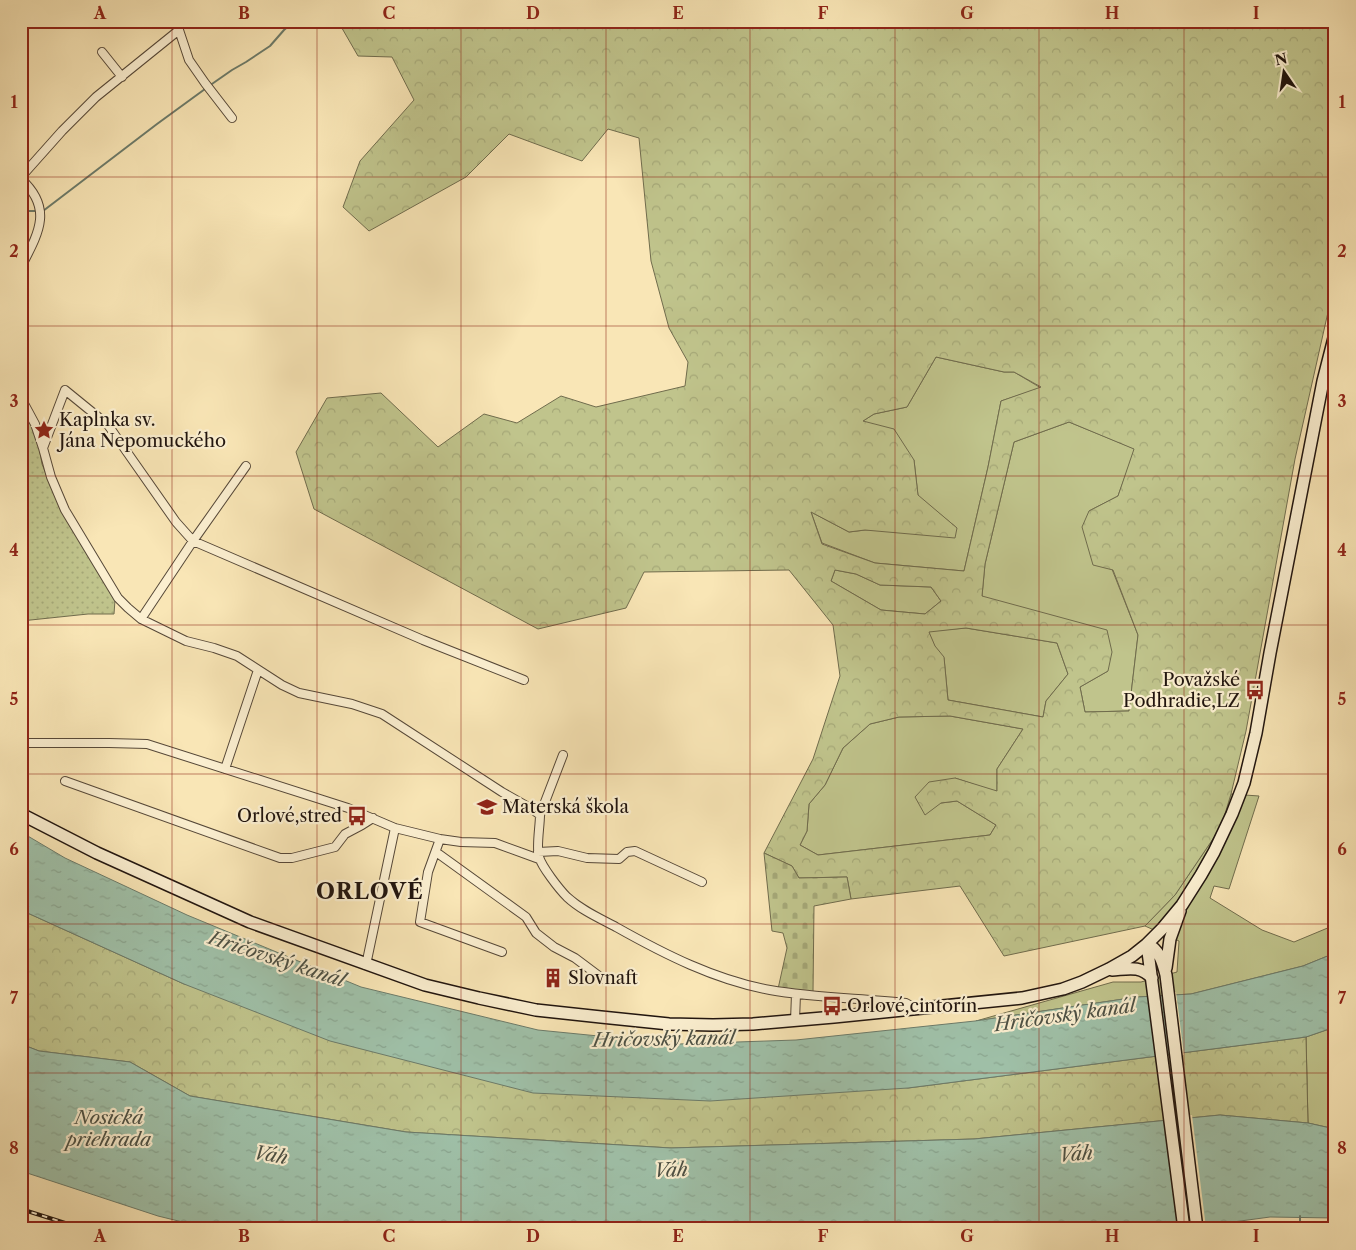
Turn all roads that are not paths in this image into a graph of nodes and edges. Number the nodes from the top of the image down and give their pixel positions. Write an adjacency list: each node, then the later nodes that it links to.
1 (176, 21): 2 (street)
2 (179, 30): 4 (street); 5 (street)
3 (102, 52): 4 (street)
4 (122, 76): 6 (street)
5 (232, 118)
6 (21, 178): 7 (street)
7 (21, 267)
8 (1335, 334): 28 (main road)
9 (21, 398): 10 (street)
10 (43, 448): 12 (street); 13 (street)
11 (246, 466): 12 (street)
12 (193, 541): 13 (street); 15 (street)
13 (142, 619): 14 (street)
14 (258, 670): 18 (street); 21 (street)
15 (524, 680)
16 (21, 743): 18 (street)
17 (563, 755): 21 (street)
18 (225, 769): 22 (street)
19 (65, 781): 22 (street)
20 (21, 814): 31 (main road)
21 (540, 815): 26 (street)
22 (373, 818): 23 (street)
23 (395, 828): 24 (street); 31 (street)
24 (440, 839): 25 (street); 26 (street)
25 (436, 852): 30 (street); 33 (street)
26 (538, 856): 27 (street); 36 (street)
27 (702, 882)
28 (1182, 905): 29 (main road); 34 (main road)
29 (1147, 944): 32 (main road); 34 (main road); 35 (main road)
30 (502, 952)
31 (366, 964): 38 (main road)
32 (1107, 970): 35 (main road); 37 (main road)
33 (603, 979)
34 (1166, 980): 40 (main road)
35 (1152, 982): 39 (main road)
36 (796, 994): 37 (street); 38 (street)
37 (917, 1009): 38 (main road)
38 (795, 1021)
39 (1184, 1229)
40 (1197, 1229)

